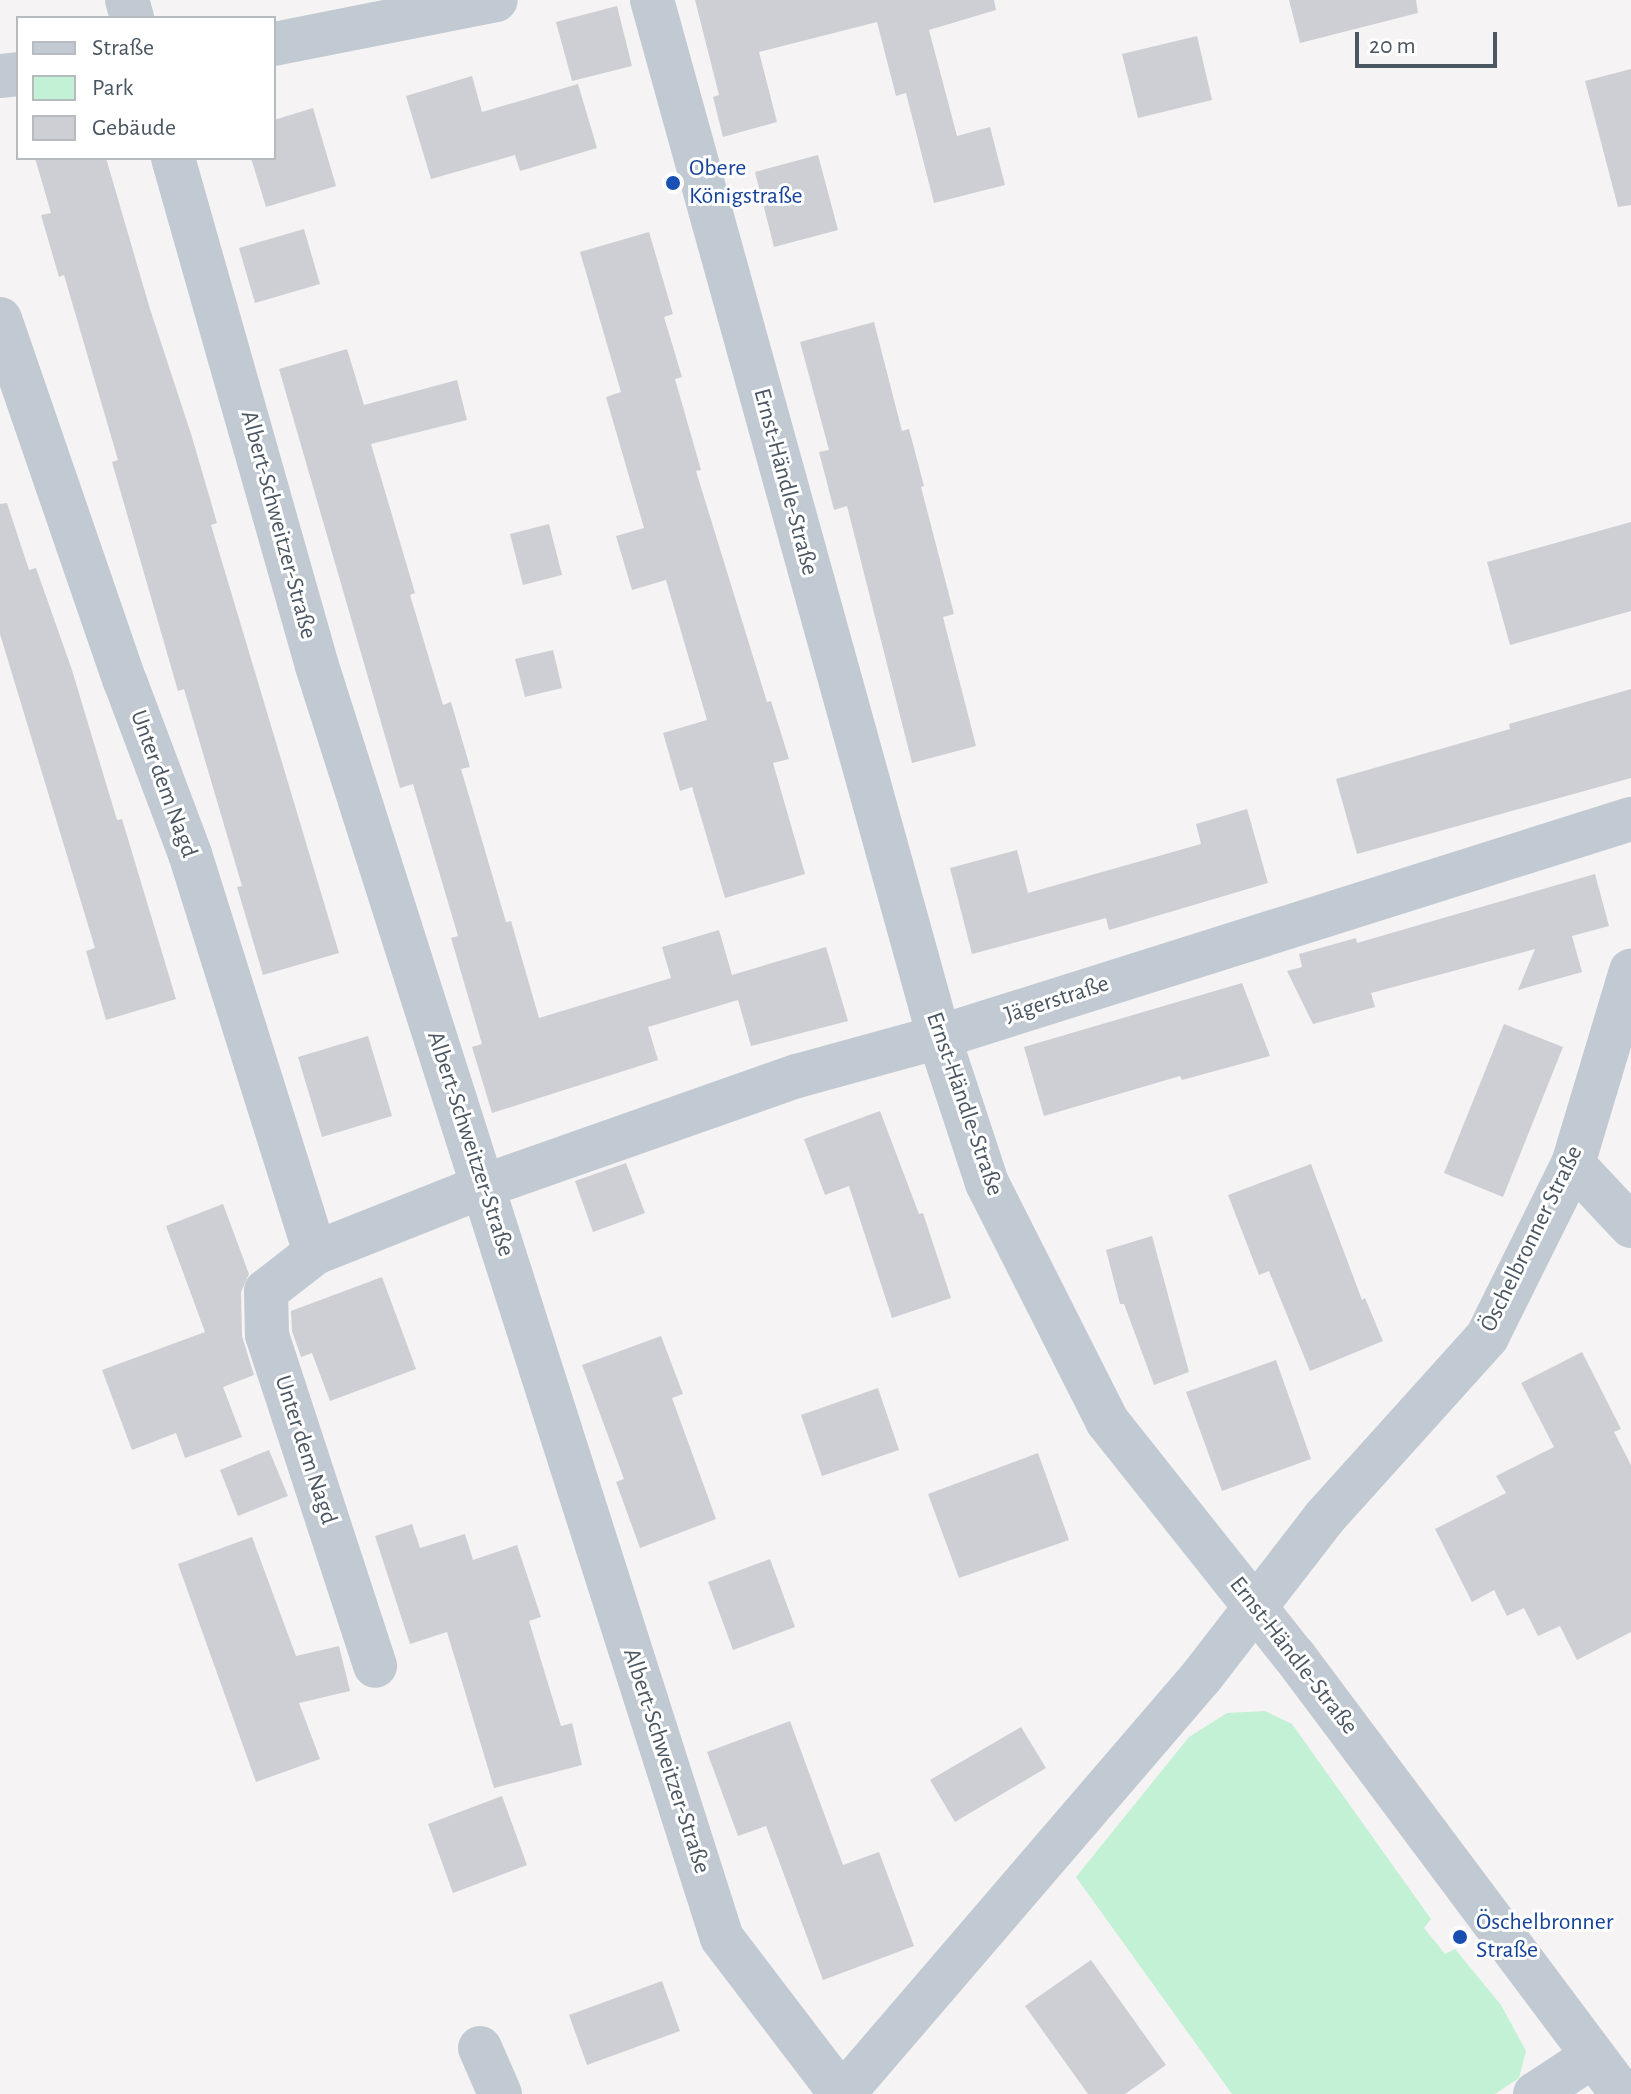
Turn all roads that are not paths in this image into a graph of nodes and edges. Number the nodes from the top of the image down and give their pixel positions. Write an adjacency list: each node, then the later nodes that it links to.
1 (496, 0): 3 (street)
2 (652, 0): 8 (street, Ernst-Händle-Straße)
3 (276, 44)
4 (174, 160): 10 (street, Albert-Schweitzer-Straße)
5 (0, 319): 12 (street, Unter dem Nagd)
6 (1631, 819): 8 (street, Jägerstraße)
7 (1631, 971): 9 (street, Öschelbronner Straße)
8 (939, 1037): 10 (street, Jägerstraße); 13 (street, Ernst-Händle-Straße)
9 (1573, 1164): 11 (street); 13 (street, Öschelbronner Straße)
10 (484, 1186): 12 (street, Unter dem Nagd); 18 (street, Albert-Schweitzer-Straße)
11 (1631, 1226)
12 (315, 1253): 14 (street, Unter dem Nagd)
13 (1256, 1607): 16 (street, Ernst-Händle-Straße); 18 (street, Öschelbronner Straße)
14 (375, 1666)
15 (480, 2048): 17 (street)
16 (1593, 2056): 19 (street); 20 (street, Ernst-Händle-Straße)
17 (500, 2094)
18 (842, 2094)
19 (1535, 2094)
20 (1622, 2094)

